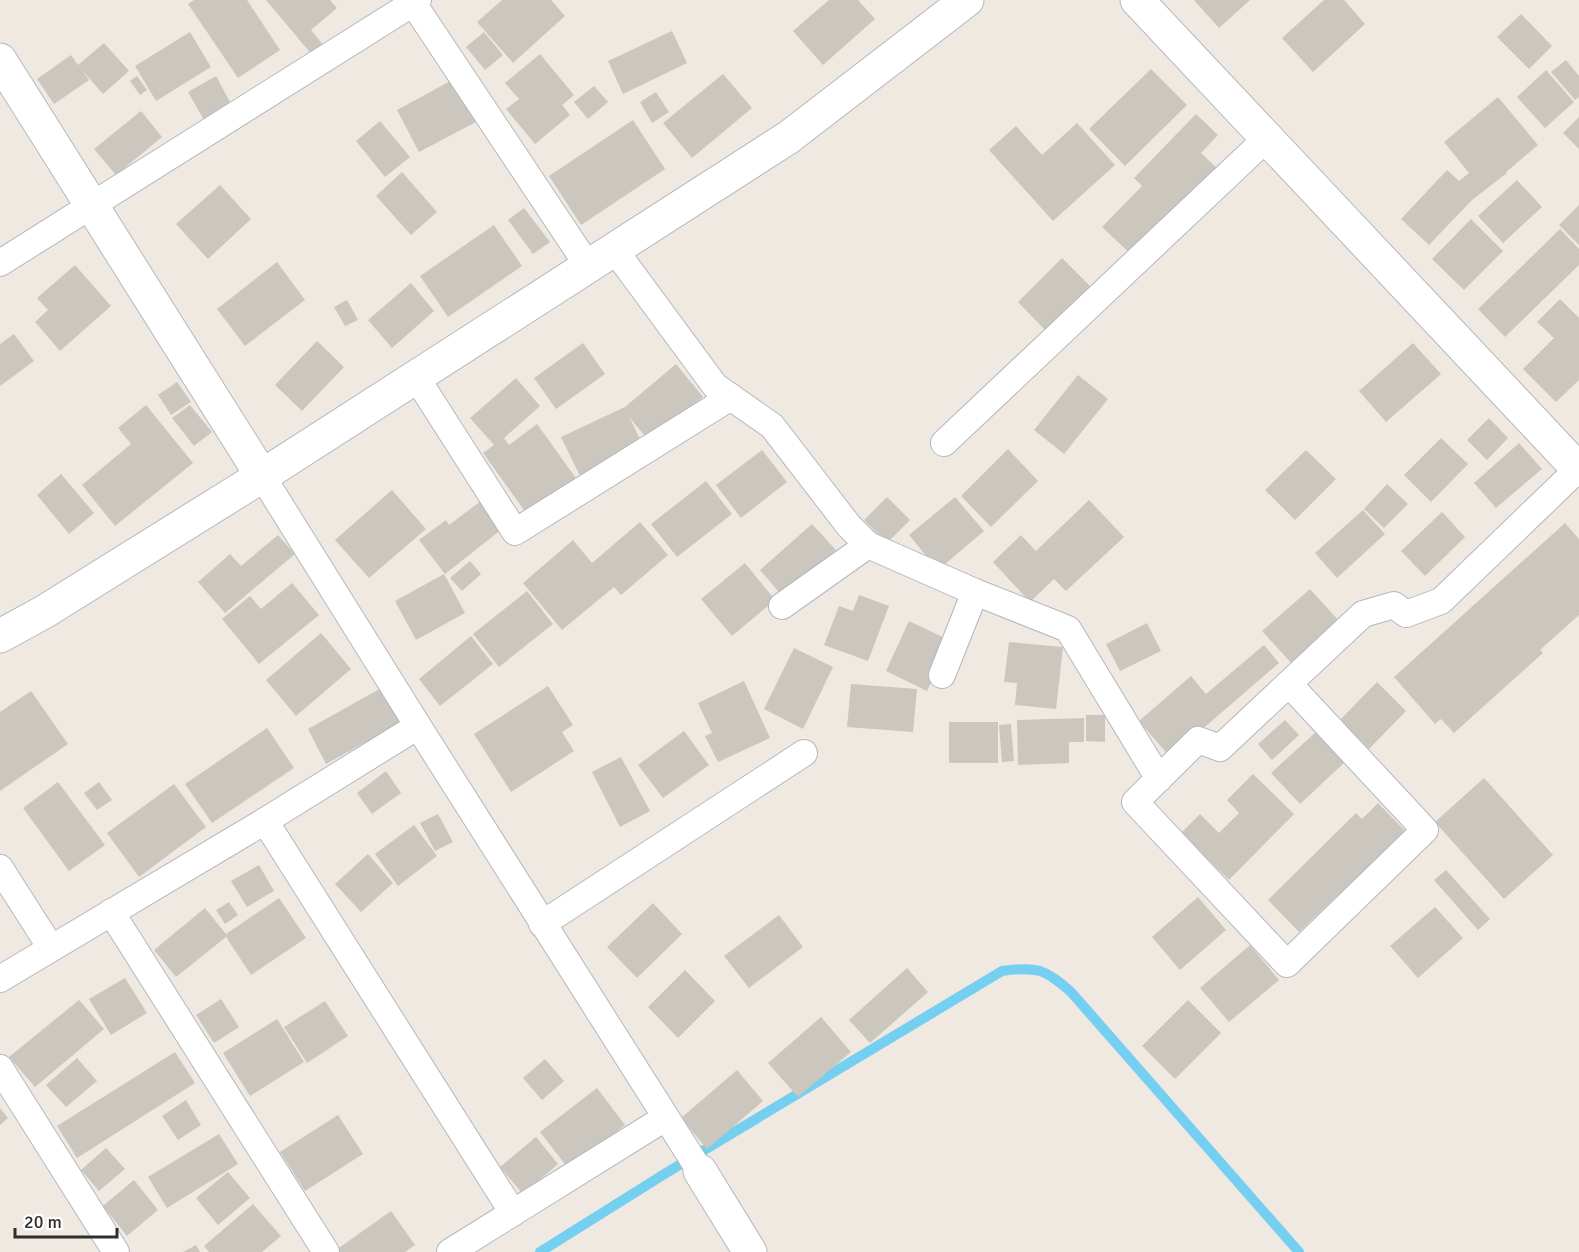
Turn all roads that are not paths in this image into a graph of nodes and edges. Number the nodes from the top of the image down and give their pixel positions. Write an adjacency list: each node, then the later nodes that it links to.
1 (967, 0): 7 (street)
2 (1137, 0): 5 (street)
3 (416, 1): 6 (street); 7 (street)
4 (0, 60): 6 (street)
5 (1267, 138): 11 (street); 12 (street)
6 (92, 206): 8 (street); 13 (street)
7 (601, 258): 9 (street); 10 (street)
8 (0, 263)
9 (416, 377): 10 (street); 13 (street)
10 (731, 397): 14 (street)
11 (944, 443)
12 (1578, 470): 19 (street)
13 (262, 476): 17 (street); 20 (street)
14 (868, 545): 15 (street); 16 (street)
15 (975, 592): 18 (street); 22 (street)
16 (782, 606)
17 (0, 636)
18 (942, 675)
19 (1289, 684): 22 (street); 22 (street)
20 (418, 726): 23 (street); 26 (street)
21 (804, 753): 26 (street)
22 (1159, 779)
23 (265, 821): 25 (street); 32 (street)
24 (0, 868): 27 (street)
25 (111, 912): 27 (street); 34 (street)
26 (542, 924): 30 (street)
27 (51, 948): 28 (street)
28 (0, 979)
29 (0, 1068): 33 (street)
30 (665, 1118): 31 (street); 32 (street)
31 (693, 1160): 36 (street)
32 (513, 1213): 35 (street)
33 (116, 1252)
34 (326, 1252)
35 (450, 1252)
36 (750, 1252)

